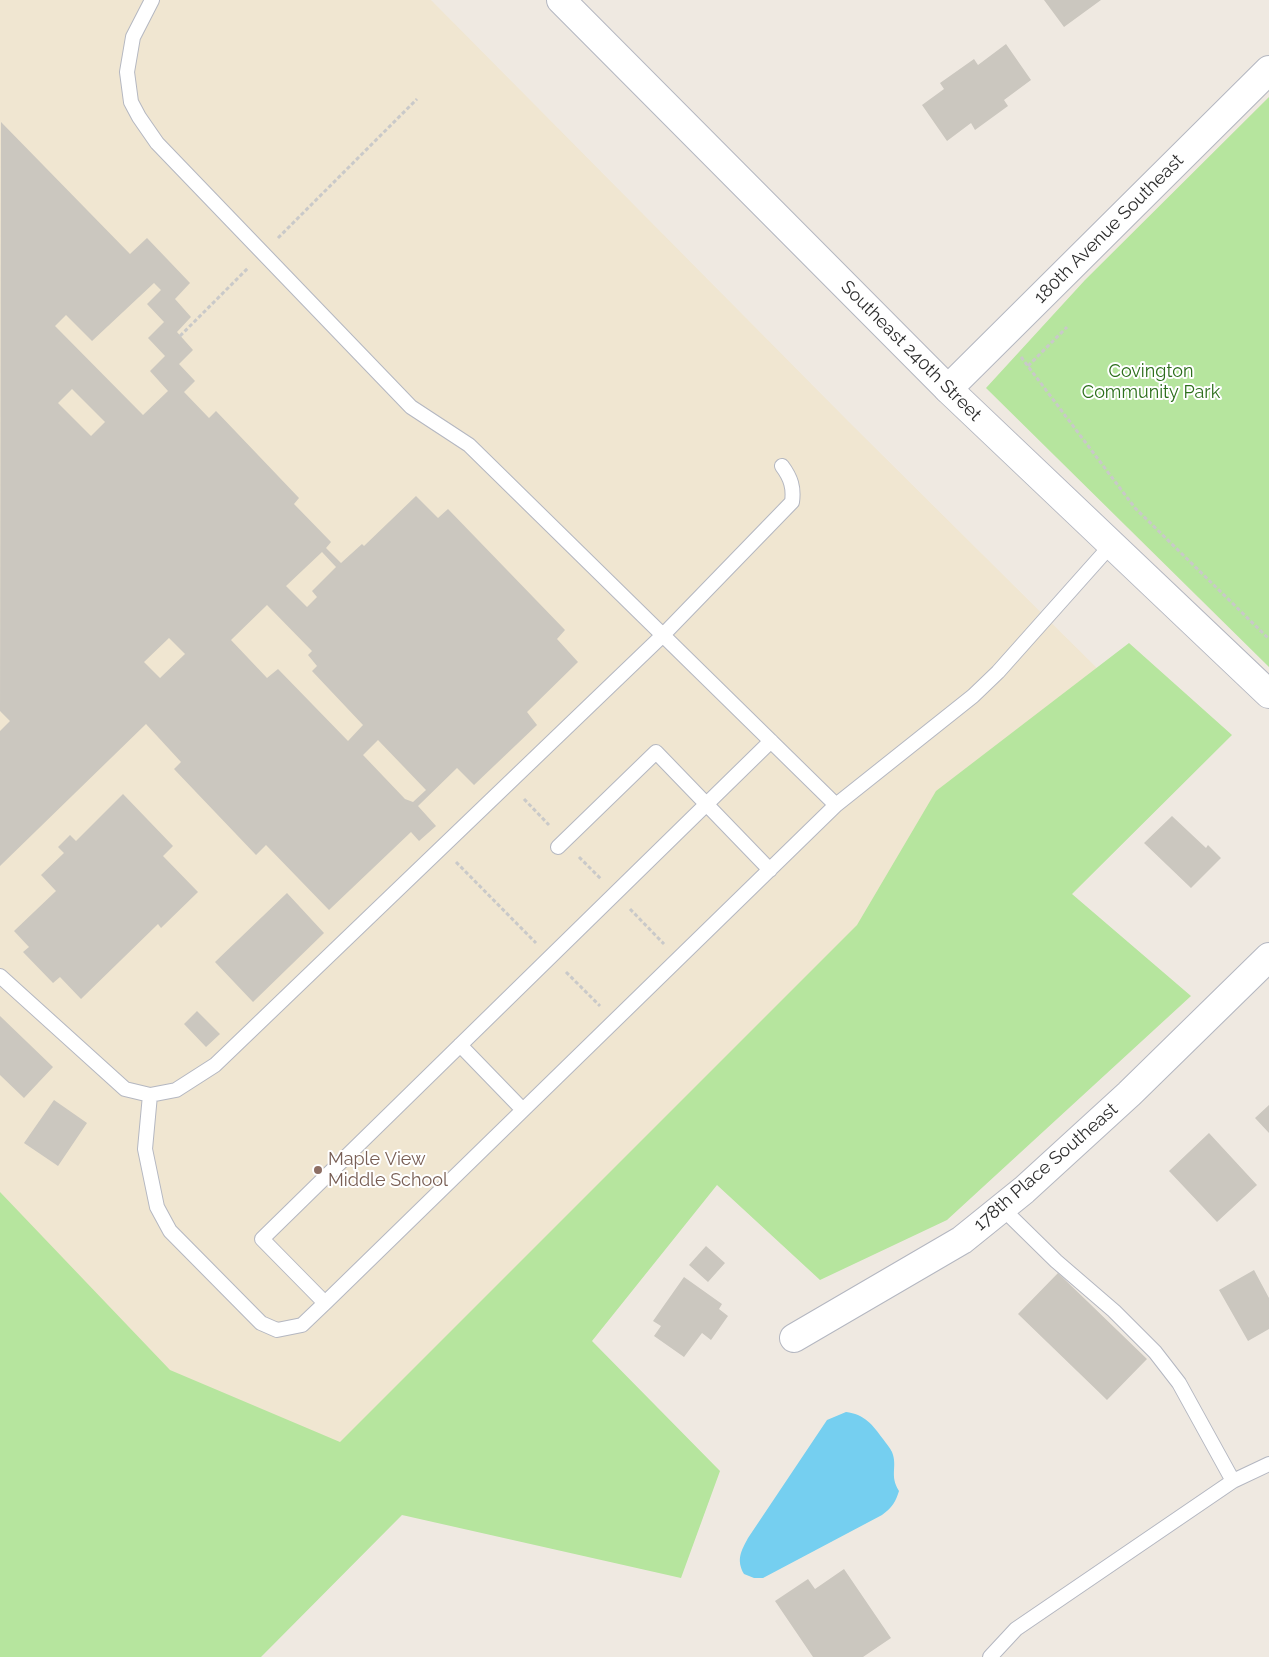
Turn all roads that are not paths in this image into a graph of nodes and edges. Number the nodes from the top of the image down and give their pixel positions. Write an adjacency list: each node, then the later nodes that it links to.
1 (152, 0): 7 (lane)
2 (561, 0): 4 (street, Southeast 240th Street)
3 (1269, 70): 4 (street, 180th Avenue Southeast)
4 (948, 389): 6 (street, Southeast 240th Street)
5 (782, 466): 7 (lane)
6 (1112, 544): 8 (street, Southeast 240th Street); 11 (lane)
7 (663, 635): 9 (lane); 17 (lane)
8 (1269, 694)
9 (772, 741): 10 (lane); 11 (lane)
10 (706, 804): 12 (lane); 13 (lane); 16 (lane)
11 (836, 805): 13 (lane)
12 (561, 844)
13 (770, 870): 18 (lane)
14 (1269, 957): 19 (street, 178th Place Southeast)
15 (0, 976): 17 (lane)
16 (460, 1045): 18 (lane); 20 (lane)
17 (150, 1095): 20 (lane)
18 (523, 1110): 20 (lane)
19 (1002, 1208): 21 (street, 178th Place Southeast); 23 (lane)
20 (325, 1303)
21 (794, 1338)
22 (1269, 1464): 23 (lane)
23 (1233, 1481): 24 (lane)
24 (990, 1657)

